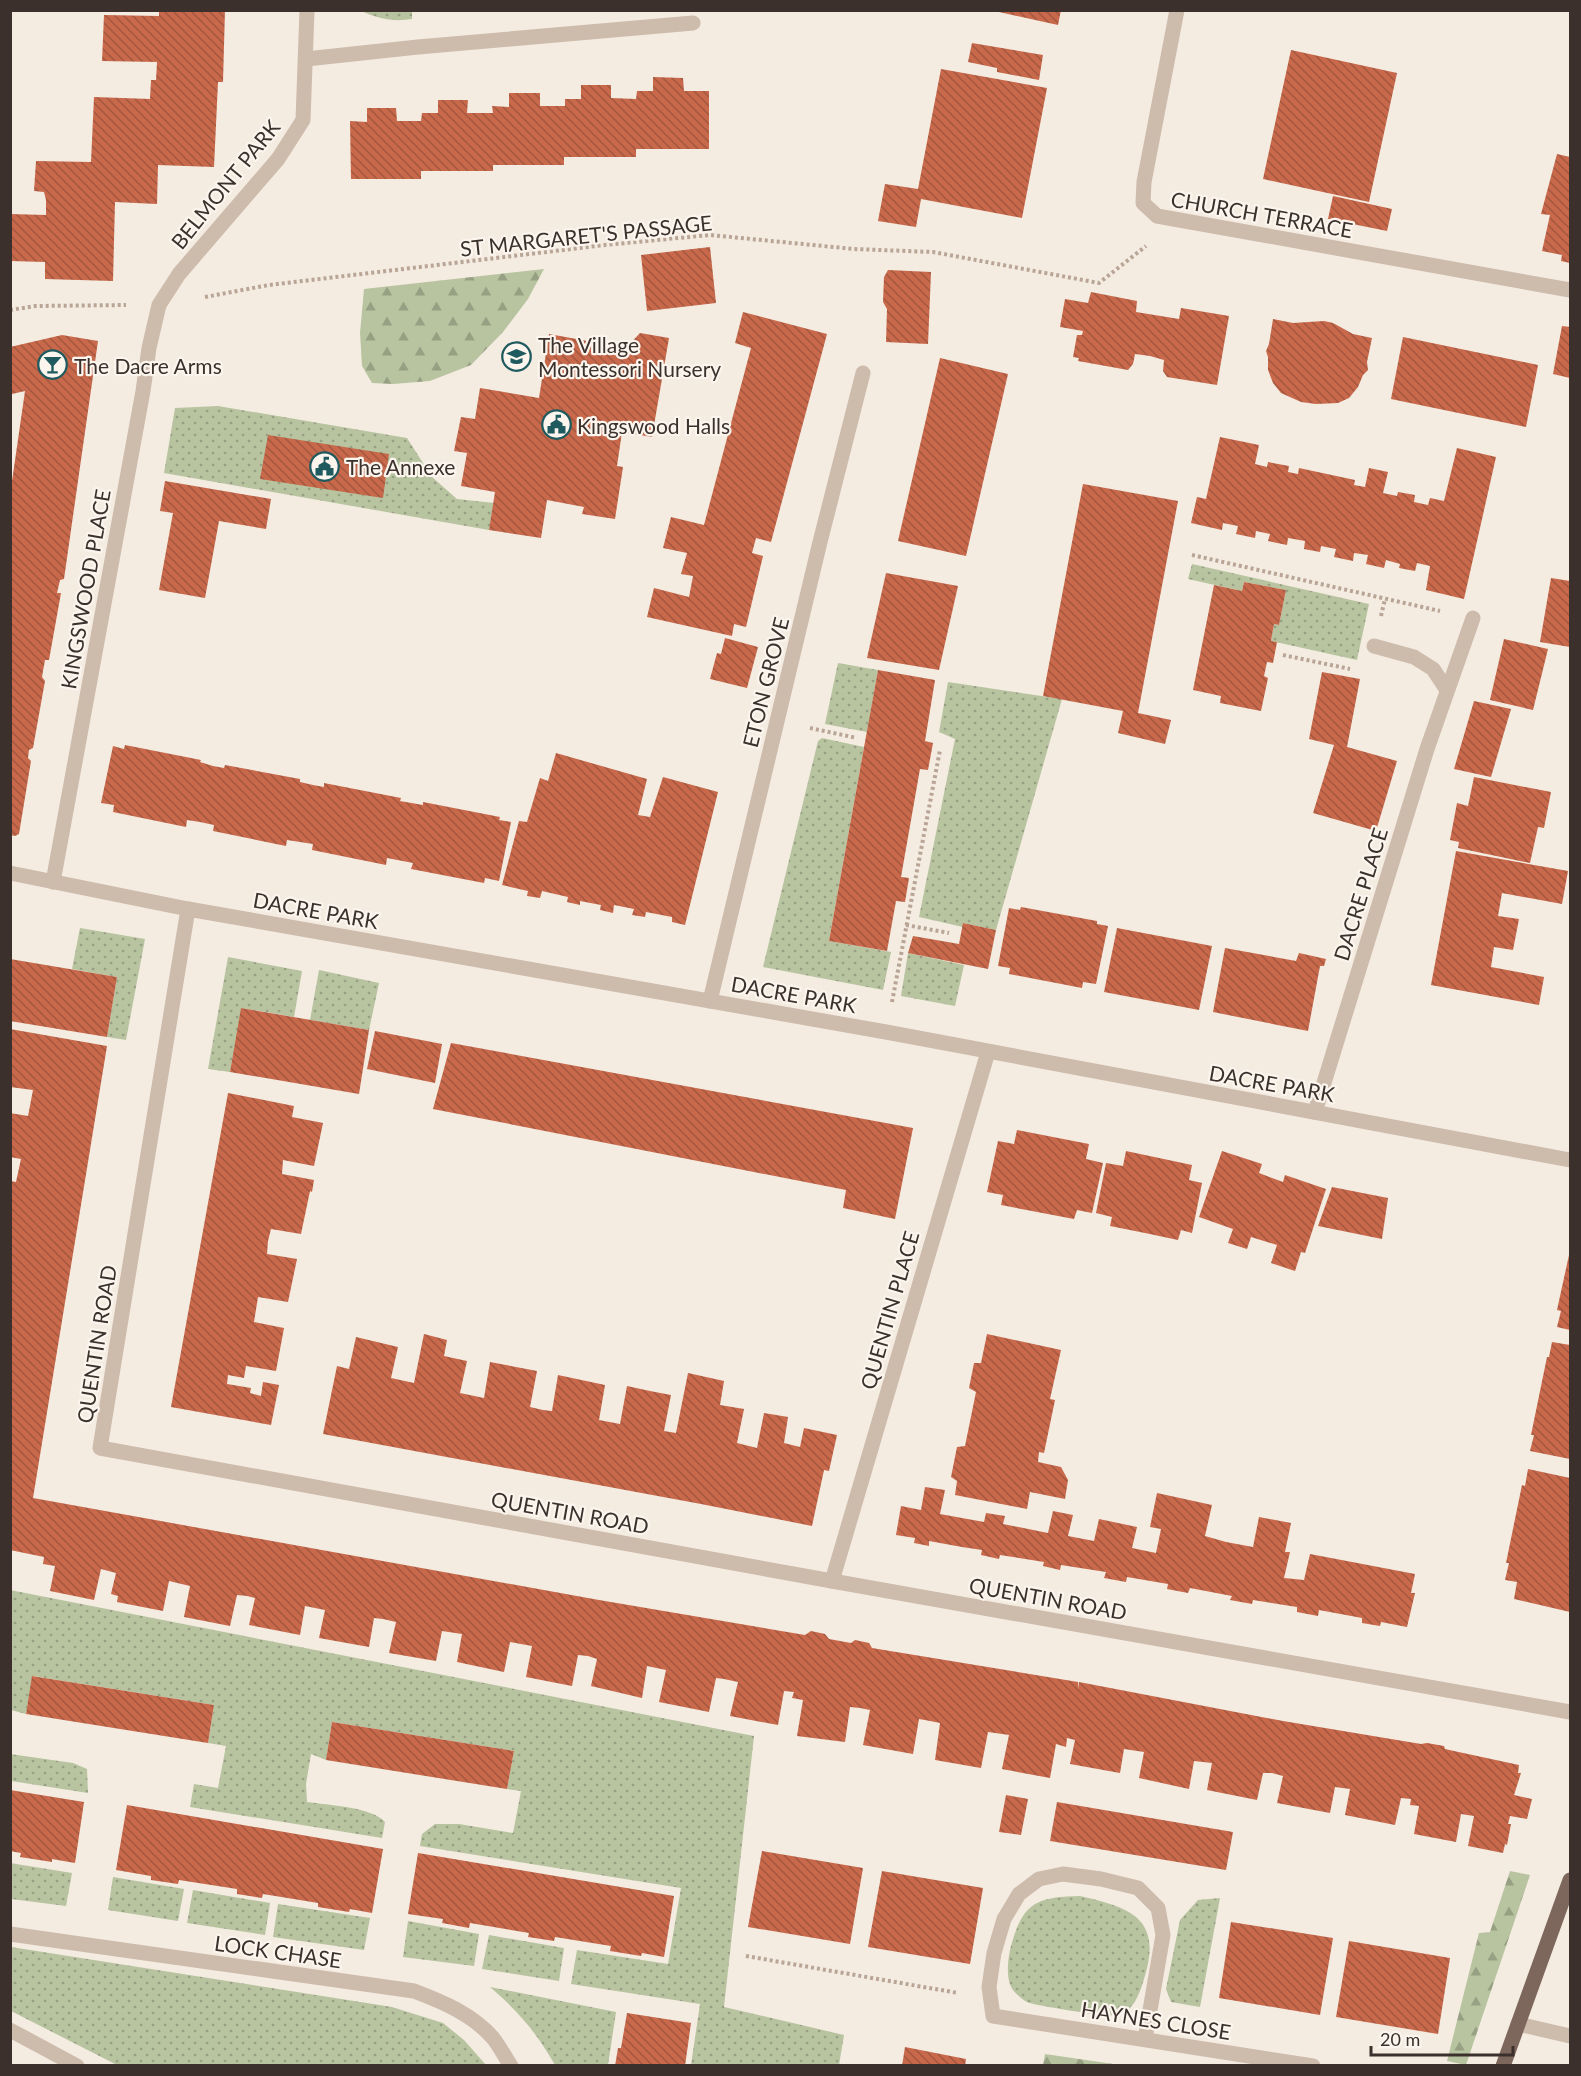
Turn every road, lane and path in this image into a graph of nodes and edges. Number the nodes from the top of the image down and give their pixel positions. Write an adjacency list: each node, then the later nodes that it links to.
1 (307, 10): 4 (street, BELMONT PARK)
2 (1177, 10): 5 (street, CHURCH TERRACE)
3 (693, 23): 4 (street)
4 (306, 58): 7 (street, BELMONT PARK)
5 (1179, 221): 6 (street, CHURCH TERRACE); 7 (path, ST MARGARET'S PASSAGE)
6 (1570, 290)
7 (159, 305): 8 (path, ST MARGARET'S PASSAGE); 18 (street, KINGSWOOD PLACE)
8 (10, 310)
9 (863, 374): 14 (street, ETON GROVE)
10 (1192, 555): 11 (path)
11 (1473, 618): 13 (street, DACRE PLACE)
12 (1374, 646): 13 (street)
13 (1447, 690): 25 (street, DACRE PLACE)
14 (777, 721): 15 (path); 22 (street, ETON GROVE)
15 (857, 738)
16 (940, 750): 20 (path)
17 (10, 873): 18 (street, DACRE PARK)
18 (53, 882): 19 (street, DACRE PARK)
19 (188, 909): 22 (street, DACRE PARK); 27 (street, QUENTIN ROAD)
20 (906, 925): 21 (path); 23 (path)
21 (949, 933)
22 (710, 1000): 24 (street, DACRE PARK)
23 (892, 1002)
24 (988, 1052): 25 (street, DACRE PARK); 27 (street, QUENTIN PLACE)
25 (1315, 1112): 26 (street, DACRE PARK)
26 (1570, 1160)
27 (832, 1581): 28 (street, QUENTIN ROAD)
28 (1570, 1712)
29 (1570, 1880): 33 (main road)
30 (10, 1934): 38 (street, LOCK CHASE)
31 (746, 1956): 32 (path)
32 (993, 2016): 36 (street, HAYNES CLOSE); 36 (street)
33 (1518, 2024): 35 (street); 40 (main road)
34 (10, 2030): 37 (street)
35 (1570, 2036)
36 (1145, 2039): 39 (street, HAYNES CLOSE)
37 (77, 2066)
38 (512, 2066)
39 (1313, 2066)
40 (1503, 2066)

